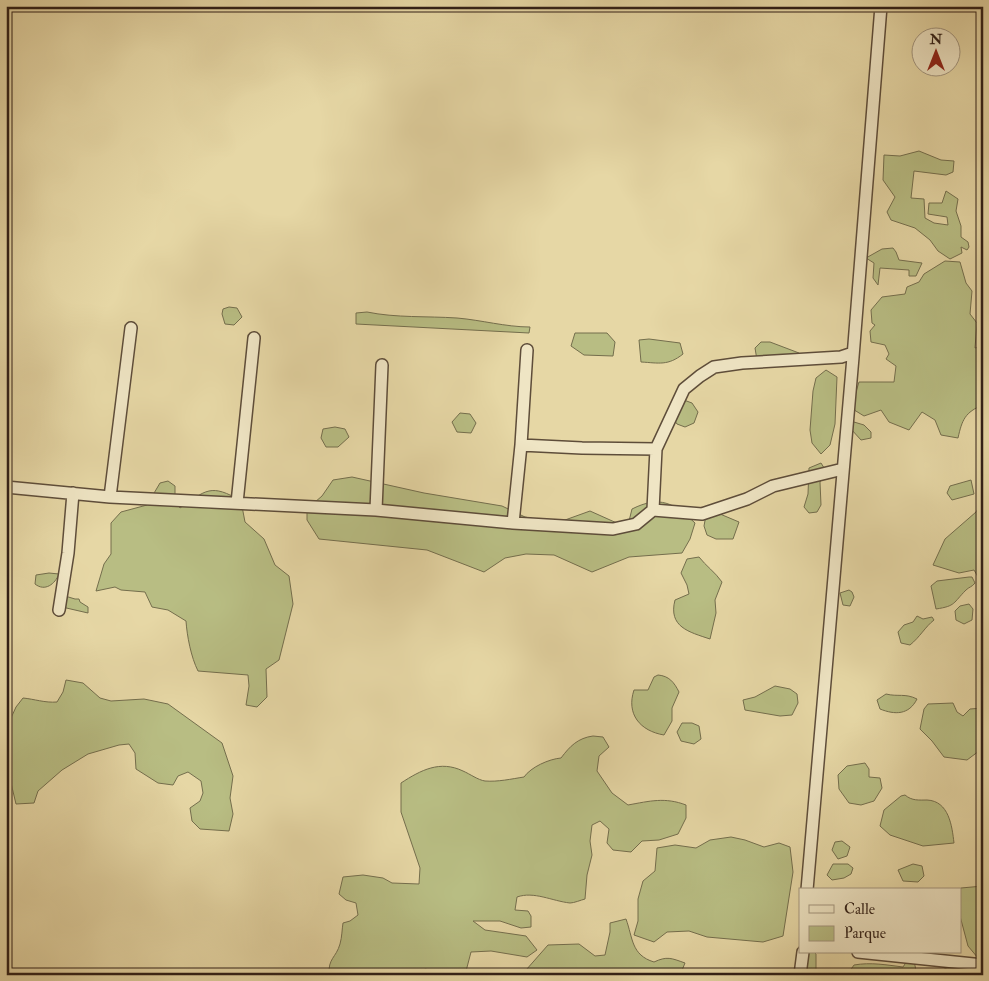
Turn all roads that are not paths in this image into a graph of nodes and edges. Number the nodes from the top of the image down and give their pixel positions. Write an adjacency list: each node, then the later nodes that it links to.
1 (881, 6): 5 (street)
2 (131, 328): 12 (street)
3 (254, 338): 13 (street)
4 (527, 350): 7 (street)
5 (853, 353): 8 (street); 9 (street)
6 (382, 365): 14 (street)
7 (520, 445): 8 (street); 16 (street)
8 (656, 449): 15 (street)
9 (843, 469): 15 (street); 18 (street)
10 (6, 487): 11 (street)
11 (73, 493): 12 (street); 17 (street)
12 (110, 497): 13 (street)
13 (237, 503): 14 (street)
14 (376, 510): 16 (street)
15 (653, 510): 16 (street)
16 (513, 523)
17 (59, 610)
18 (807, 888)
19 (803, 954): 22 (street)
20 (877, 954): 21 (street)
21 (983, 965)
22 (800, 975)

